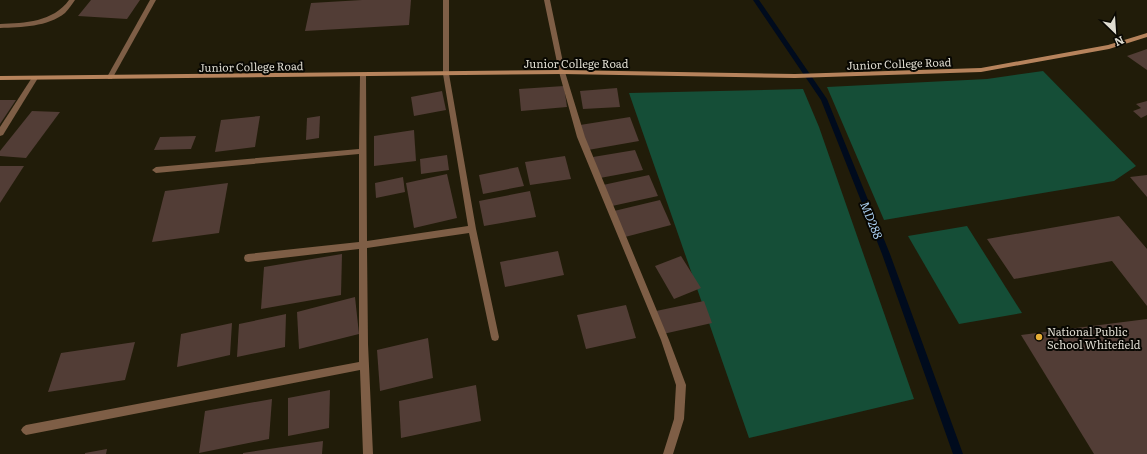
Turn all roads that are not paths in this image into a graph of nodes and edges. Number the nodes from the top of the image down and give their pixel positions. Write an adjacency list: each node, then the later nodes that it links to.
1 (72, 0): 5 (street)
2 (153, 0): 10 (street)
3 (446, 0): 9 (street)
4 (548, 0): 7 (street)
5 (0, 26)
6 (1147, 35): 7 (street, Junior College Road)
7 (562, 72): 9 (street, Junior College Road); 23 (street)
8 (362, 74): 9 (street, Junior College Road); 10 (street, Junior College Road); 14 (street)
9 (446, 74): 16 (street)
10 (110, 77): 12 (street, Junior College Road)
11 (0, 78): 12 (street, Junior College Road)
12 (35, 78): 13 (street)
13 (0, 133)
14 (363, 151): 15 (street); 17 (street)
15 (156, 170)
16 (472, 229): 17 (street); 19 (street)
17 (363, 245): 18 (street); 20 (street)
18 (248, 258)
19 (495, 337)
20 (364, 365): 21 (street); 22 (street)
21 (26, 430)
22 (368, 454)
23 (668, 454)

